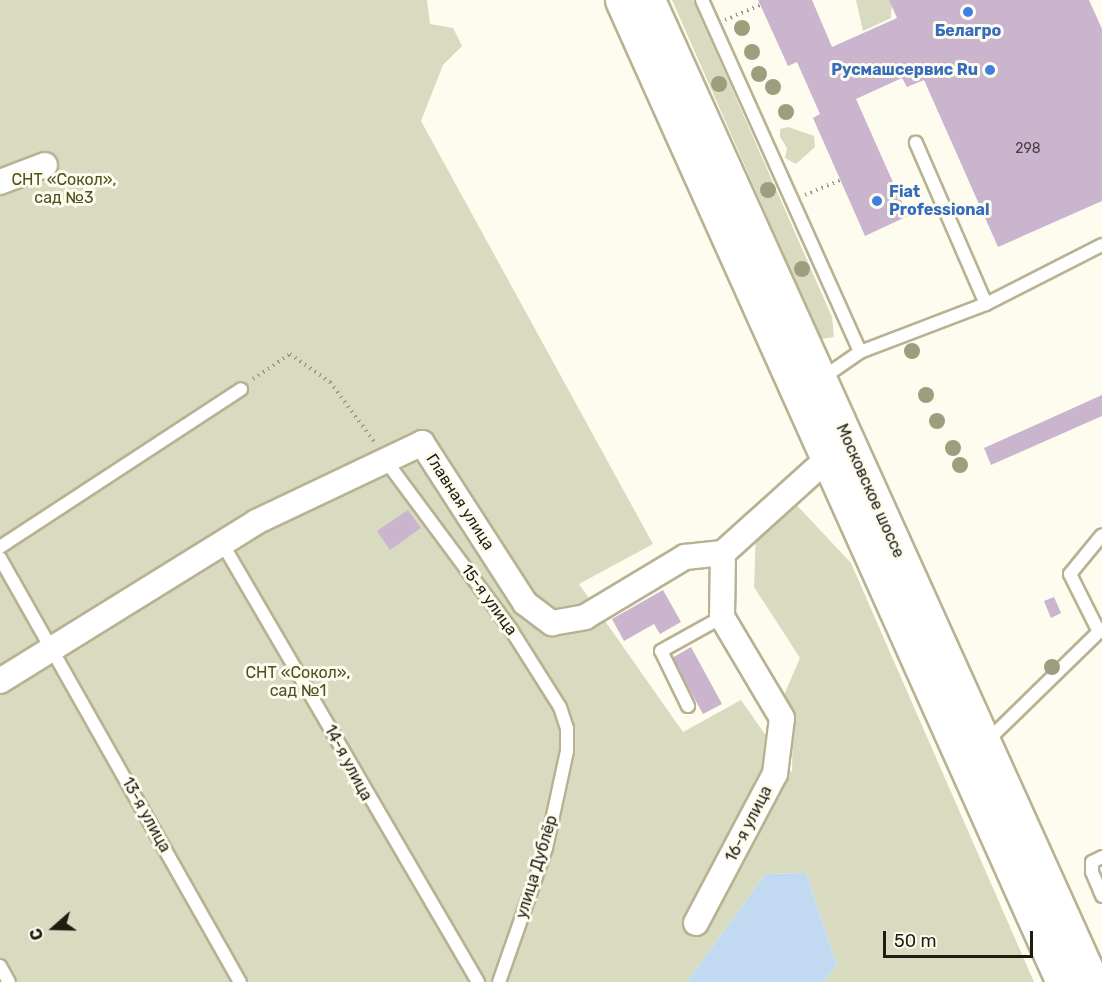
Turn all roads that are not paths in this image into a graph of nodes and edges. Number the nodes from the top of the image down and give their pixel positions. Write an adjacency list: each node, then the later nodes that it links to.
1 (622, 0): 12 (main road, Московское шоссе)
2 (648, 0): 10 (main road, Московское шоссе)
3 (702, 0): 9 (lane)
4 (916, 143): 8 (lane)
5 (45, 165): 6 (street)
6 (0, 182)
7 (1102, 246): 8 (lane)
8 (986, 304): 9 (lane)
9 (860, 352): 10 (lane)
10 (820, 380): 24 (main road, Московское шоссе)
11 (241, 389): 16 (lane)
12 (828, 458): 17 (street); 34 (main road, Московское шоссе)
13 (386, 462): 15 (street, Главная улица); 17 (street, Главная улица); 25 (lane, 15-я улица)
14 (1102, 535): 20 (lane)
15 (222, 543): 21 (street, Главная улица); 32 (lane, 14-я улица)
16 (0, 547)
17 (723, 553): 19 (street)
18 (0, 558): 21 (lane, 13-я улица)
19 (722, 617): 23 (lane); 28 (street, 16-я улица)
20 (1101, 630): 24 (lane)
21 (52, 648): 22 (street, Главная улица); 31 (lane, 13-я улица)
22 (0, 681)
23 (688, 706)
24 (984, 744): 35 (main road, Московское шоссе)
25 (567, 751): 33 (lane, улица Дублёр)
26 (1102, 857): 27 (lane)
27 (1102, 896)
28 (696, 923)
29 (0, 966): 30 (lane)
30 (9, 982)
31 (240, 982)
32 (478, 982)
33 (499, 982)
34 (1063, 982)
35 (1092, 982)

